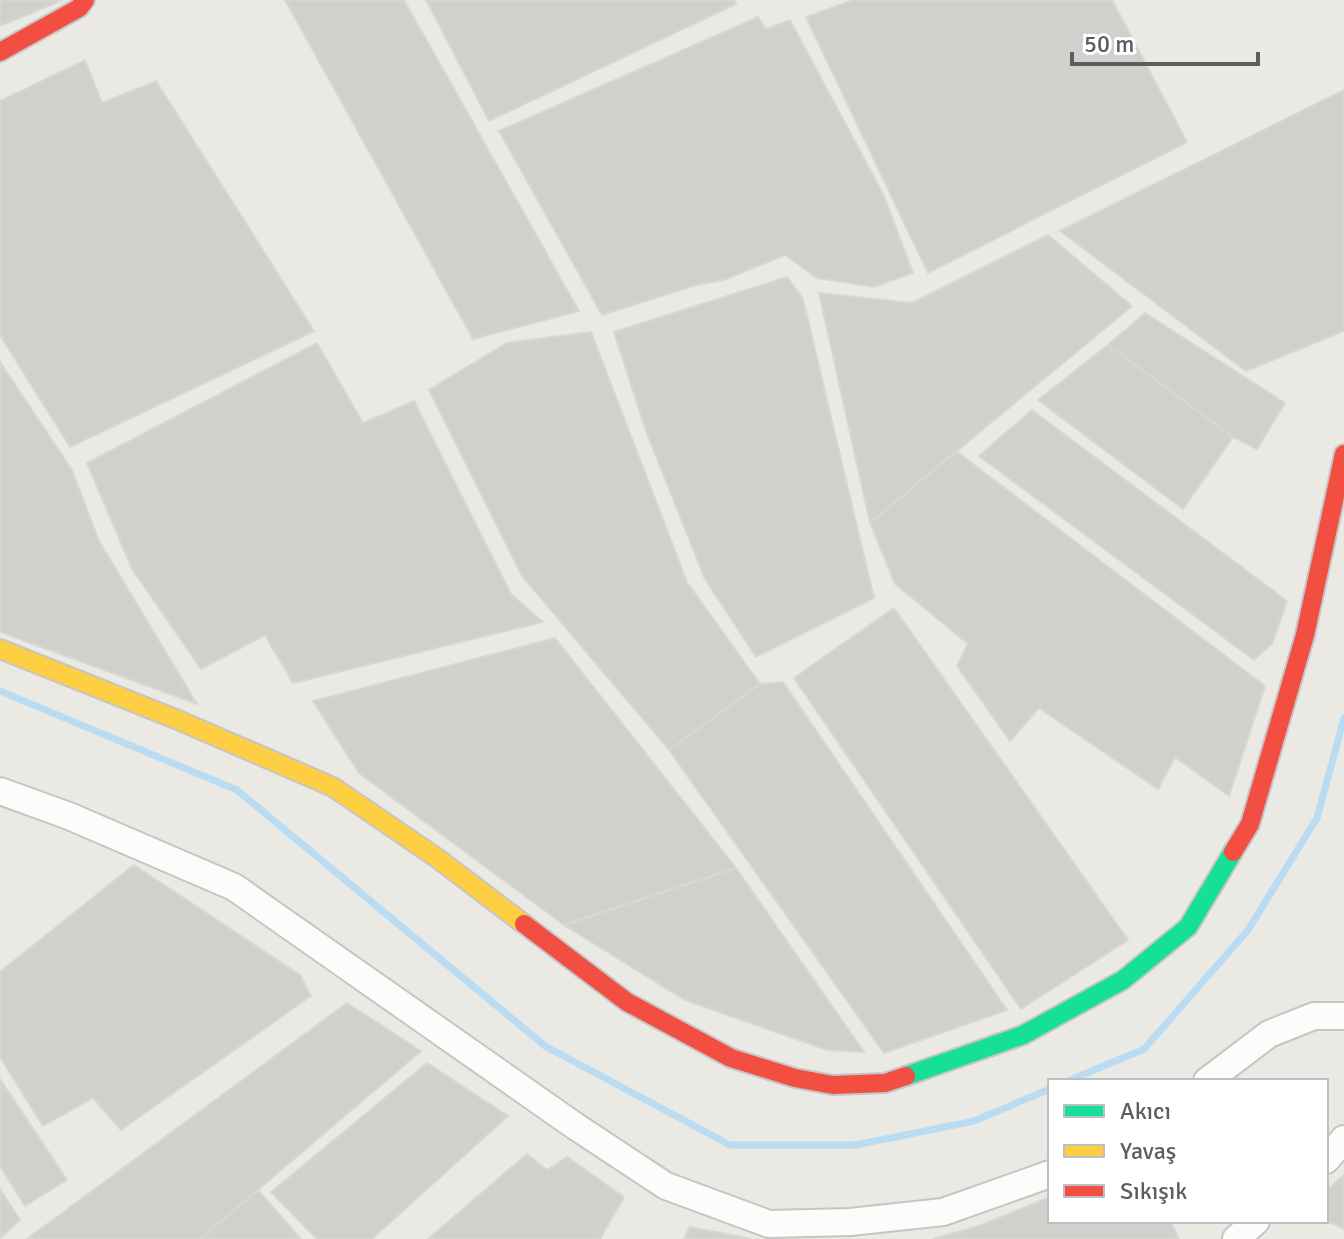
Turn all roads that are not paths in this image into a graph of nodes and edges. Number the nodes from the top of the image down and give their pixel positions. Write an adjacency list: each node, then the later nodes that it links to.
1 (85, 0): 2 (street)
2 (0, 52)
3 (1344, 454): 4 (street)
4 (0, 649)
5 (0, 791): 10 (street)
6 (1344, 1016): 7 (street)
7 (1210, 1079)
8 (1344, 1139): 9 (street)
9 (1328, 1158)
10 (1048, 1175)
11 (1254, 1223): 12 (street)
12 (1236, 1239)

